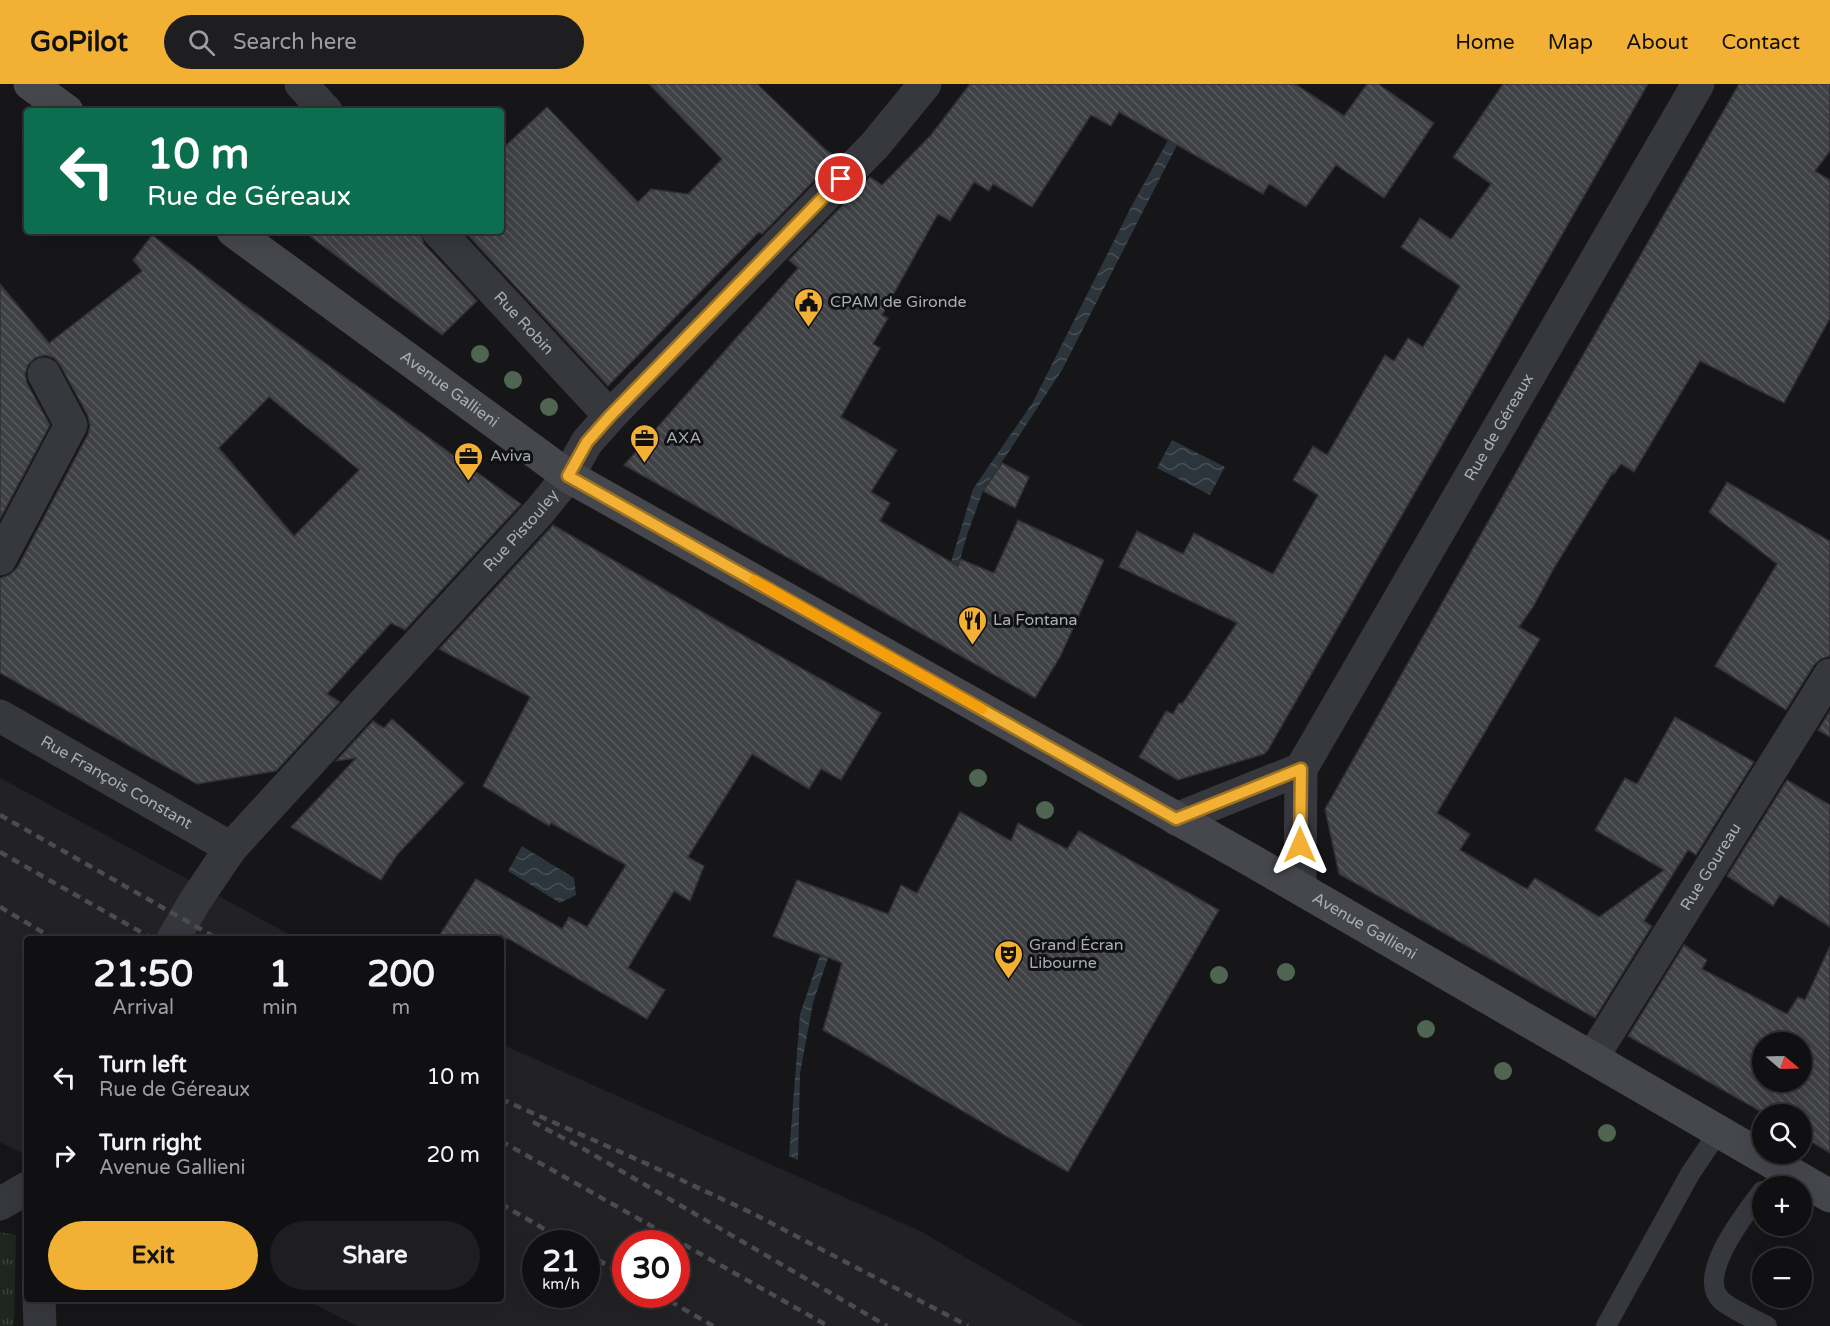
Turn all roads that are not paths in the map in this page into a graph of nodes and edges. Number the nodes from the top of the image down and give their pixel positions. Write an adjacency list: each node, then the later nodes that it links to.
1 (30, 84): 5 (main road)
2 (301, 84): 6 (street)
3 (925, 84): 10 (street, Rue Pistouley)
4 (1698, 84): 15 (street, Rue de Géreaux)
5 (63, 108)
6 (323, 108)
7 (237, 234): 11 (main road, Avenue Gallieni)
8 (441, 234): 10 (street, Rue Robin)
9 (44, 374): 12 (street)
10 (610, 416): 11 (street, Rue Pistouley)
11 (568, 476): 16 (main road, Avenue Gallieni); 17 (street, Rue Pistouley)
12 (0, 560)
13 (1830, 675): 20 (street, Rue Goureau)
14 (0, 716): 17 (street, Rue François Constant)
15 (1301, 769): 16 (street); 18 (street, Rue de Géreaux)
16 (1176, 819): 18 (main road, Avenue Gallieni)
17 (231, 848): 19 (street, Rue Pistouley)
18 (1300, 888): 20 (main road, Avenue Gallieni)
19 (175, 936)
20 (1592, 1058): 21 (main road, Avenue Gallieni)
21 (1719, 1131): 22 (main road, Avenue Gallieni); 30 (lane)
22 (1764, 1176)
23 (24, 1190): 26 (street)
24 (1812, 1192): 25 (main road, Avenue Gallieni)
25 (1830, 1196)
26 (0, 1204)
27 (1752, 1206): 31 (lane)
28 (39, 1302): 29 (street)
29 (40, 1326)
30 (1605, 1326)
31 (1767, 1326)

